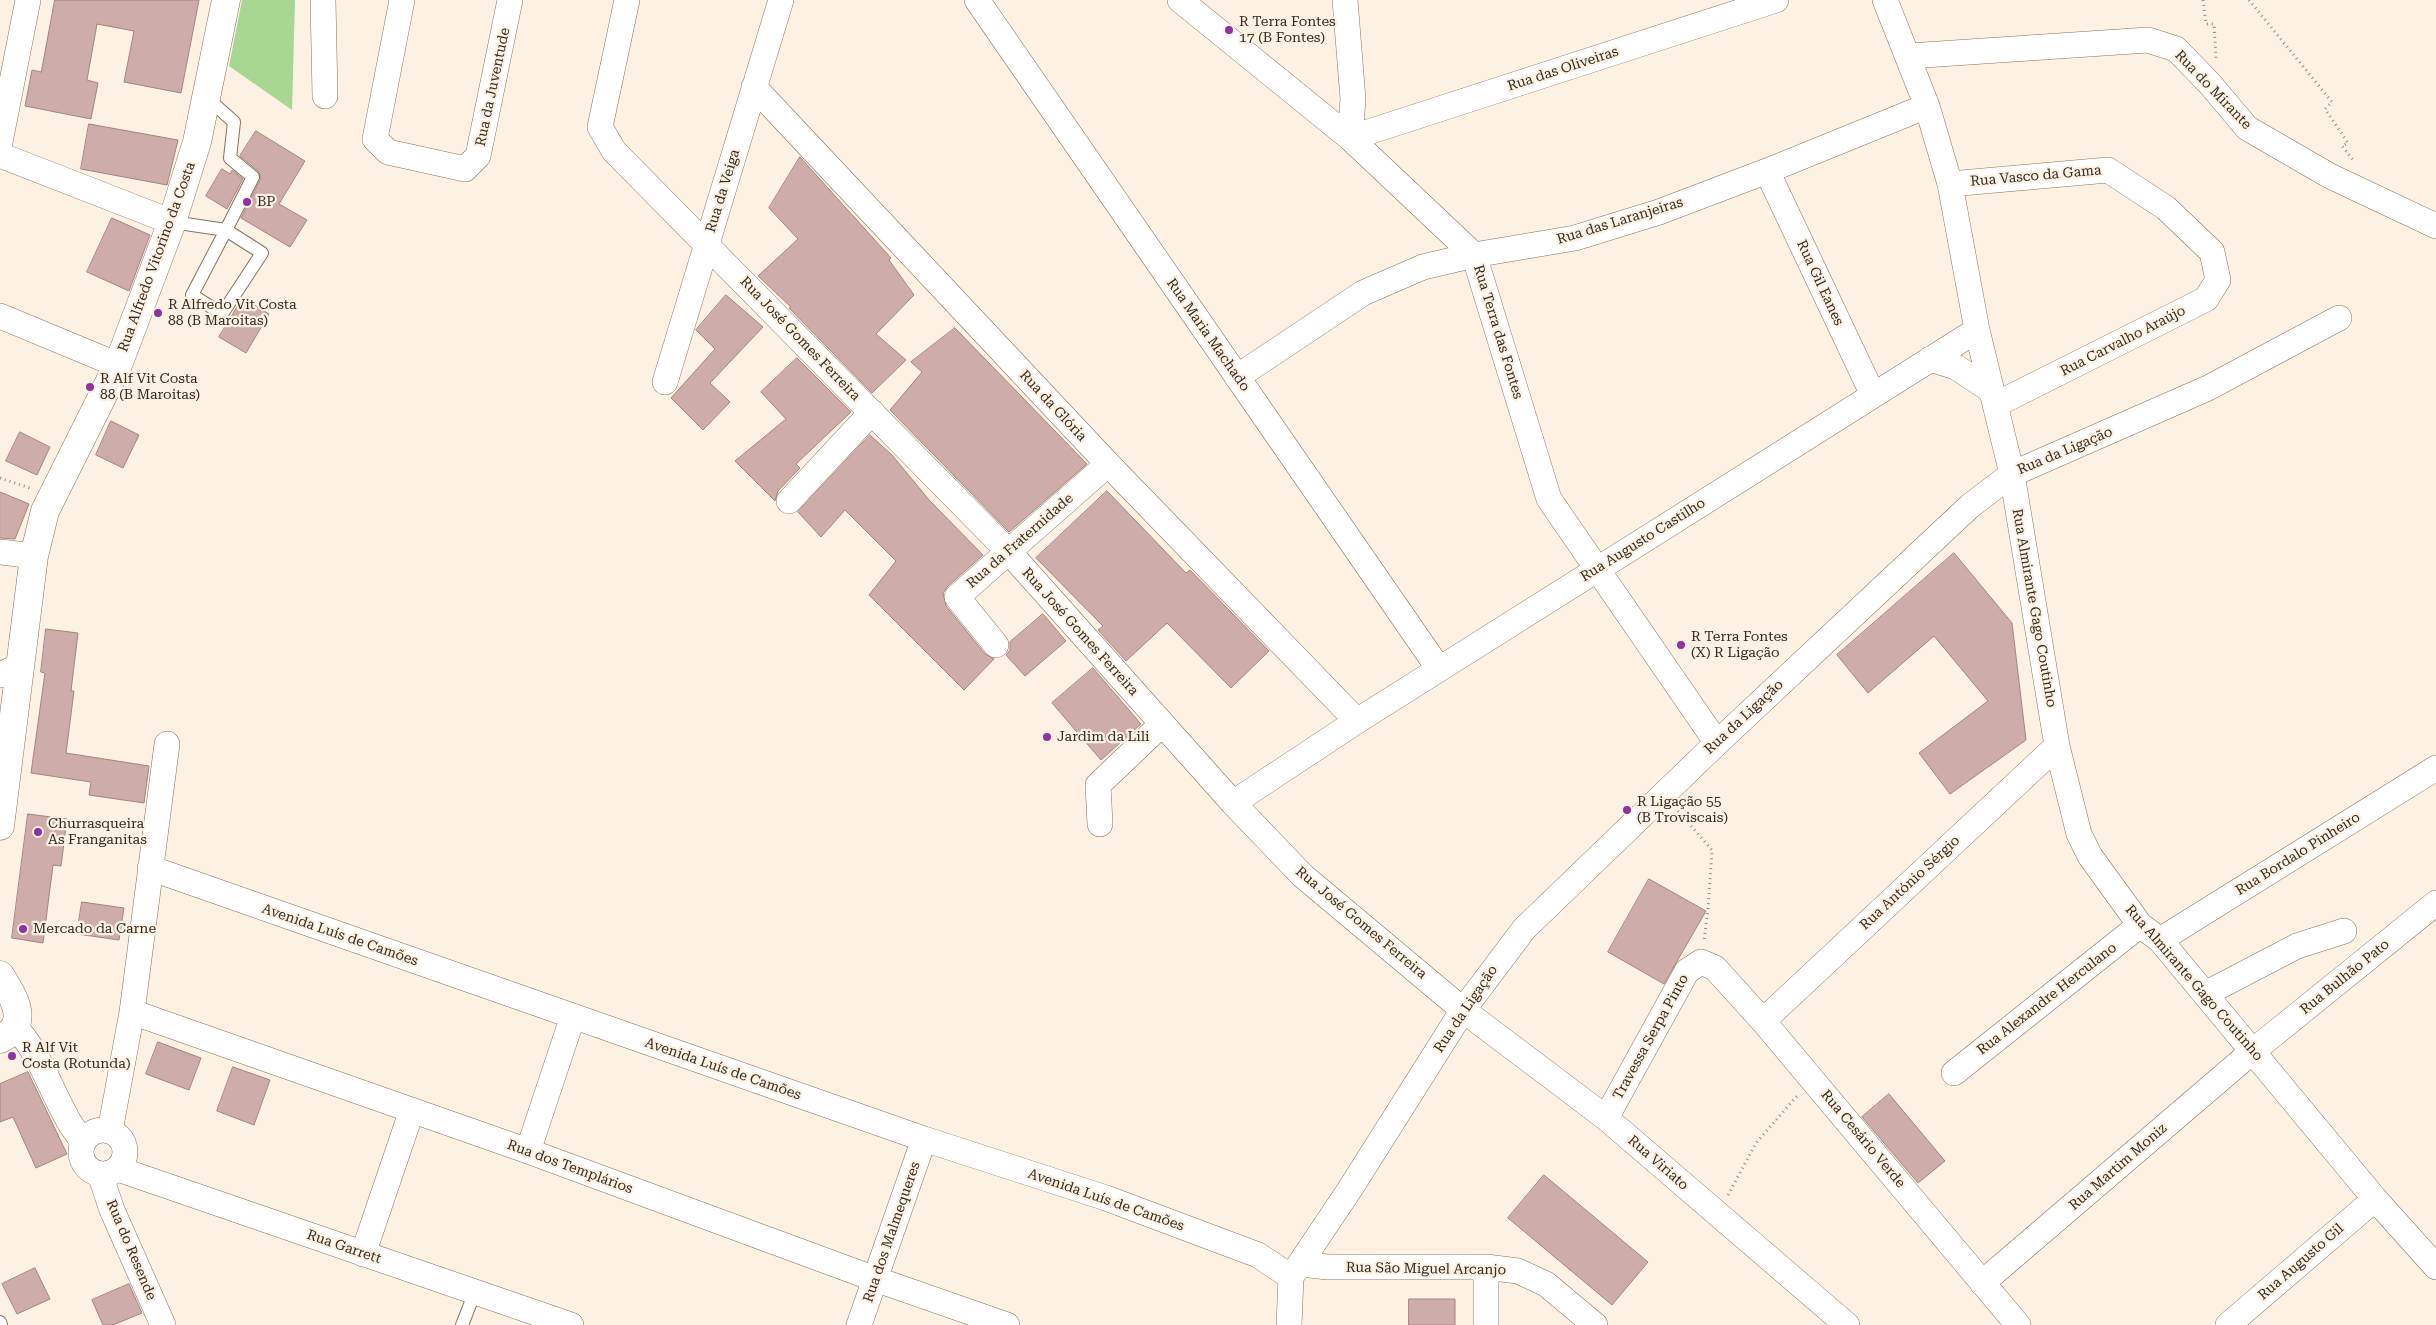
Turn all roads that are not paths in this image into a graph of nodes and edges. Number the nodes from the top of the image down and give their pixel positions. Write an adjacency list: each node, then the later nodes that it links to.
1 (28, 0): 19 (street)
2 (226, 0): 16 (street, Rua Alfredo Vitorino da Costa)
3 (323, 0): 15 (street)
4 (402, 0): 5 (street, Rua da Juventude)
5 (510, 0)
6 (627, 0): 26 (street, Rua José Gomes Ferreira)
7 (781, 0): 14 (street, Rua da Veiga)
8 (978, 0): 34 (street, Rua Maria Machado)
9 (1180, 0): 18 (street, Rua Terra das Fontes)
10 (1345, 0): 18 (street)
11 (1776, 0): 18 (street, Rua das Oliveiras)
12 (1885, 0): 13 (street, Rua Almirante Gago Coutinho)
13 (1909, 56): 17 (street, Rua Almirante Gago Coutinho); 24 (street, Rua do Mirante)
14 (754, 87): 26 (street, Rua da Veiga); 39 (street, Rua da Glória)
15 (325, 96)
16 (206, 97): 23 (street, Rua Alfredo Vitorino da Costa); 25 (lane)
17 (1927, 106): 21 (street, Rua das Laranjeiras); 22 (street, Rua Almirante Gago Coutinho)
18 (1350, 138): 28 (street, Rua Terra das Fontes)
19 (0, 142)
20 (0, 155): 23 (street)
21 (1768, 171): 28 (street, Rua das Laranjeiras); 36 (street, Rua Gil Eanes)
22 (1950, 184): 27 (street, Rua Vasco da Gama); 31 (street, Rua Almirante Gago Coutinho)
23 (172, 222): 25 (lane); 33 (street, Rua Alfredo Vitorino da Costa)
24 (2436, 226)
25 (226, 230): 25 (lane)
26 (707, 244): 35 (street, Rua da Veiga); 38 (street, Rua José Gomes Ferreira)
27 (2212, 252): 37 (street, Rua Carvalho Araújo)
28 (1474, 255): 34 (street, Rua das Laranjeiras); 45 (street, Rua Terra das Fontes)
29 (0, 316): 33 (street)
30 (2339, 318): 40 (street, Rua da Ligação)
31 (1977, 330): 32 (street, Rua Augusto Castilho); 37 (street, Rua Almirante Gago Coutinho)
32 (1930, 359): 36 (street, Rua Augusto Castilho); 37 (street)
33 (118, 365): 44 (street, Rua Alfredo Vitorino da Costa)
34 (1237, 377): 47 (street, Rua Maria Machado)
35 (665, 382)
36 (1873, 395): 45 (street, Rua Augusto Castilho)
37 (1993, 398): 40 (street, Rua Almirante Gago Coutinho)
38 (872, 412): 41 (street); 43 (street, Rua José Gomes Ferreira)
39 (1108, 464): 43 (street, Rua da Fraternidade); 49 (street, Rua da Glória)
40 (2012, 474): 51 (street, Rua da Ligação); 53 (street, Rua Almirante Gago Coutinho)
41 (789, 501)
42 (0, 552): 44 (street)
43 (1008, 552): 46 (street, Rua da Fraternidade); 50 (street, Rua José Gomes Ferreira)
44 (34, 556): 48 (street, Rua Alfredo Vitorino da Costa)
45 (1597, 569): 47 (street, Rua Augusto Castilho); 51 (street, Rua Terra das Fontes)
46 (996, 645)
47 (1438, 669): 49 (street, Rua Augusto Castilho)
48 (10, 670): 57 (street, Rua Alfredo Vitorino da Costa)
49 (1357, 721): 55 (street, Rua Augusto Castilho)
50 (1162, 724): 55 (street, Rua José Gomes Ferreira); 56 (street)
51 (1717, 743): 66 (street, Rua da Ligação)
52 (167, 744): 58 (street)
53 (2057, 746): 60 (street, Rua Almirante Gago Coutinho); 69 (street, Rua António Sérgio)
54 (2436, 768): 62 (street, Rua Bordalo Pinheiro)
55 (1233, 803): 66 (street, Rua José Gomes Ferreira)
56 (1100, 824)
57 (0, 826)
58 (150, 868): 67 (street); 68 (street, Avenida Luís de Camões)
59 (2436, 903): 71 (street, Rua Bulhão Pato)
60 (2140, 925): 62 (street, Rua Almirante Gago Coutinho); 72 (street, Rua Alexandre Herculano)
61 (2344, 930): 65 (street)
62 (2160, 940): 65 (street, Rua Almirante Gago Coutinho)
63 (1701, 962): 69 (street, Rua Cesário Verde); 74 (street, Travessa Serpa Pinto)
64 (4, 985): 70 (street)
65 (2205, 994): 71 (street, Rua Almirante Gago Coutinho)
66 (1463, 1010): 74 (street, Rua Viriato); 84 (street, Rua da Ligação)
67 (132, 1012): 73 (street, Rua dos Templários); 75 (street)
68 (573, 1016): 76 (street, Avenida Luís de Camões); 78 (street)
69 (1763, 1021): 86 (street, Rua Cesário Verde)
70 (6, 1037): 77 (street)
71 (2253, 1051): 80 (street, Rua Almirante Gago Coutinho); 86 (street, Rua Martim Moniz)
72 (1954, 1073)
73 (412, 1110): 78 (street, Rua dos Templários); 81 (street)
74 (1606, 1118): 96 (street, Rua Viriato)
75 (110, 1131): 77 (street); 79 (street)
76 (924, 1139): 84 (street, Avenida Luís de Camões); 85 (street, Rua dos Malmequeres)
77 (83, 1142): 79 (street)
78 (528, 1151): 85 (street, Rua dos Templários)
79 (109, 1171): 81 (street, Rua Garrett); 88 (street, Rua do Resende)
80 (2375, 1199): 83 (street, Rua Almirante Gago Coutinho); 98 (street, Rua Augusto Gil)
81 (364, 1254): 87 (street, Rua Garrett)
82 (1486, 1267): 84 (street, Rua São Miguel Arcanjo); 94 (street); 95 (street, Rua São Miguel Arcanjo)
83 (2436, 1267)
84 (1296, 1270): 93 (street)
85 (875, 1279): 91 (street, Rua dos Malmequeres); 92 (street, Rua dos Templários)
86 (1982, 1283): 97 (street, Rua Cesário Verde)
87 (475, 1292): 89 (lane); 90 (street, Rua Garrett)
88 (164, 1325)
89 (462, 1325)
90 (571, 1325)
91 (859, 1325)
92 (1007, 1325)
93 (1289, 1325)
94 (1486, 1325)
95 (1595, 1325)
96 (1847, 1325)
97 (2018, 1325)
98 (2228, 1325)

